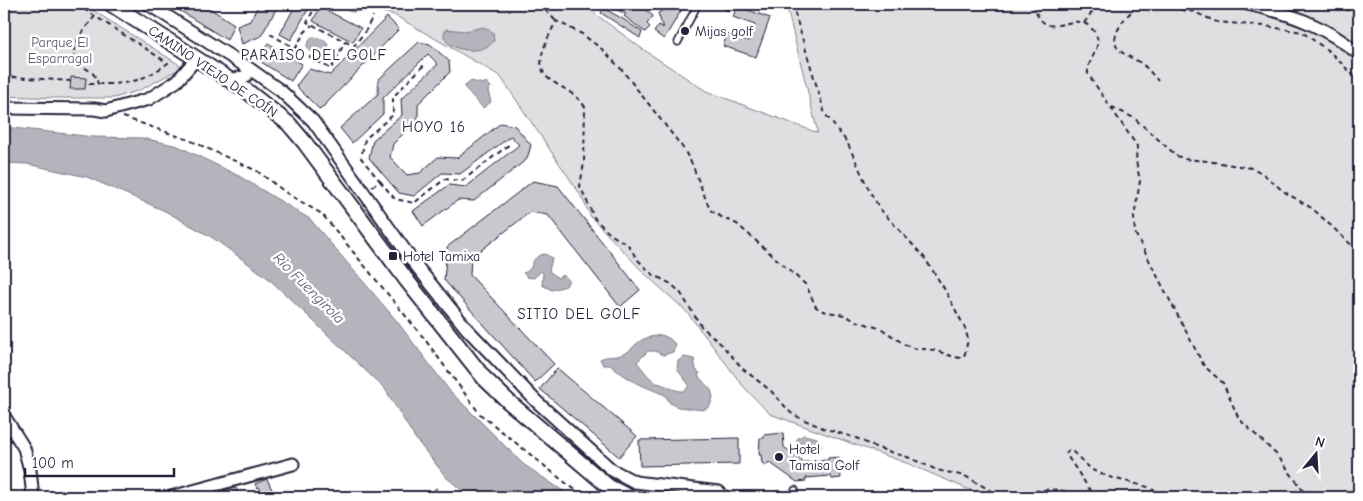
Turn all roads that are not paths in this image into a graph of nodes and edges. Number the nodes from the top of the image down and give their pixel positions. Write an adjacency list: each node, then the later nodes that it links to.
1 (111, 4): 7 (street, CAMINO VIEJO DE COÍN)
2 (148, 4): 8 (street)
3 (698, 4): 5 (lane)
4 (1247, 4): 6 (street)
5 (678, 42)
6 (1359, 54)
7 (197, 58): 9 (street, CAMINO VIEJO DE COÍN); 11 (street)
8 (248, 72): 9 (street); 10 (street); 13 (street)
9 (231, 80): 10 (street, CAMINO VIEJO DE COÍN)
10 (247, 91): 12 (street, CAMINO VIEJO DE COÍN)
11 (4, 108)
12 (395, 264): 13 (street); 14 (street, CAMINO VIEJO DE COÍN)
13 (412, 265): 14 (street); 21 (street)
14 (408, 282): 20 (street, CAMINO VIEJO DE COÍN)
15 (4, 416): 18 (street)
16 (293, 464): 19 (street)
17 (795, 490): 22 (lane)
18 (33, 497)
19 (171, 497)
20 (629, 497)
21 (724, 497)
22 (796, 497)

